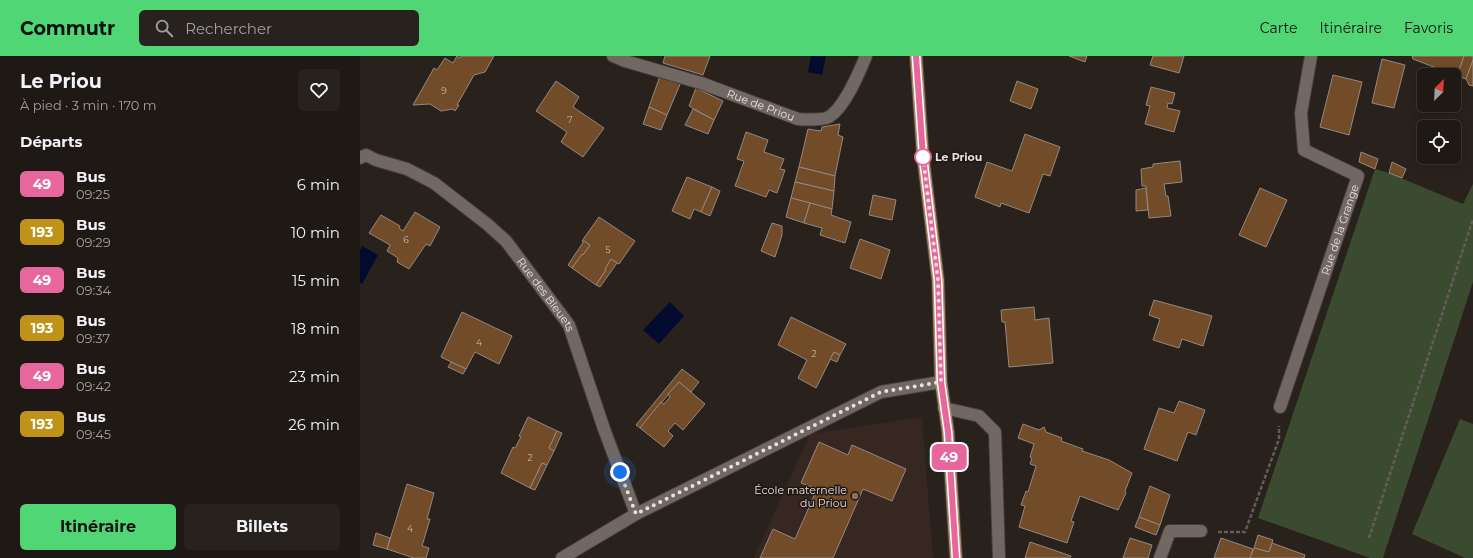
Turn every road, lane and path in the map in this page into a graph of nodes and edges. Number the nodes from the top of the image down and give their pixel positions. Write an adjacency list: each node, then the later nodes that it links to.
1 (613, 56): 5 (street, Rue de Priou)
2 (866, 56): 5 (street, Rue de Priou)
3 (916, 56): 8 (main road)
4 (1311, 56): 9 (street, Rue de la Grange)
5 (626, 59)
6 (362, 155): 12 (street, Rue des Bleuets)
7 (1473, 219): 14 (path)
8 (941, 382): 10 (main road); 12 (street)
9 (1280, 407)
10 (944, 408): 16 (main road); 17 (street)
11 (1279, 439): 13 (path)
12 (636, 514): 15 (street)
13 (1200, 531): 18 (street)
14 (1369, 538)
15 (562, 558)
16 (956, 558)
17 (999, 558)
18 (1160, 558)

